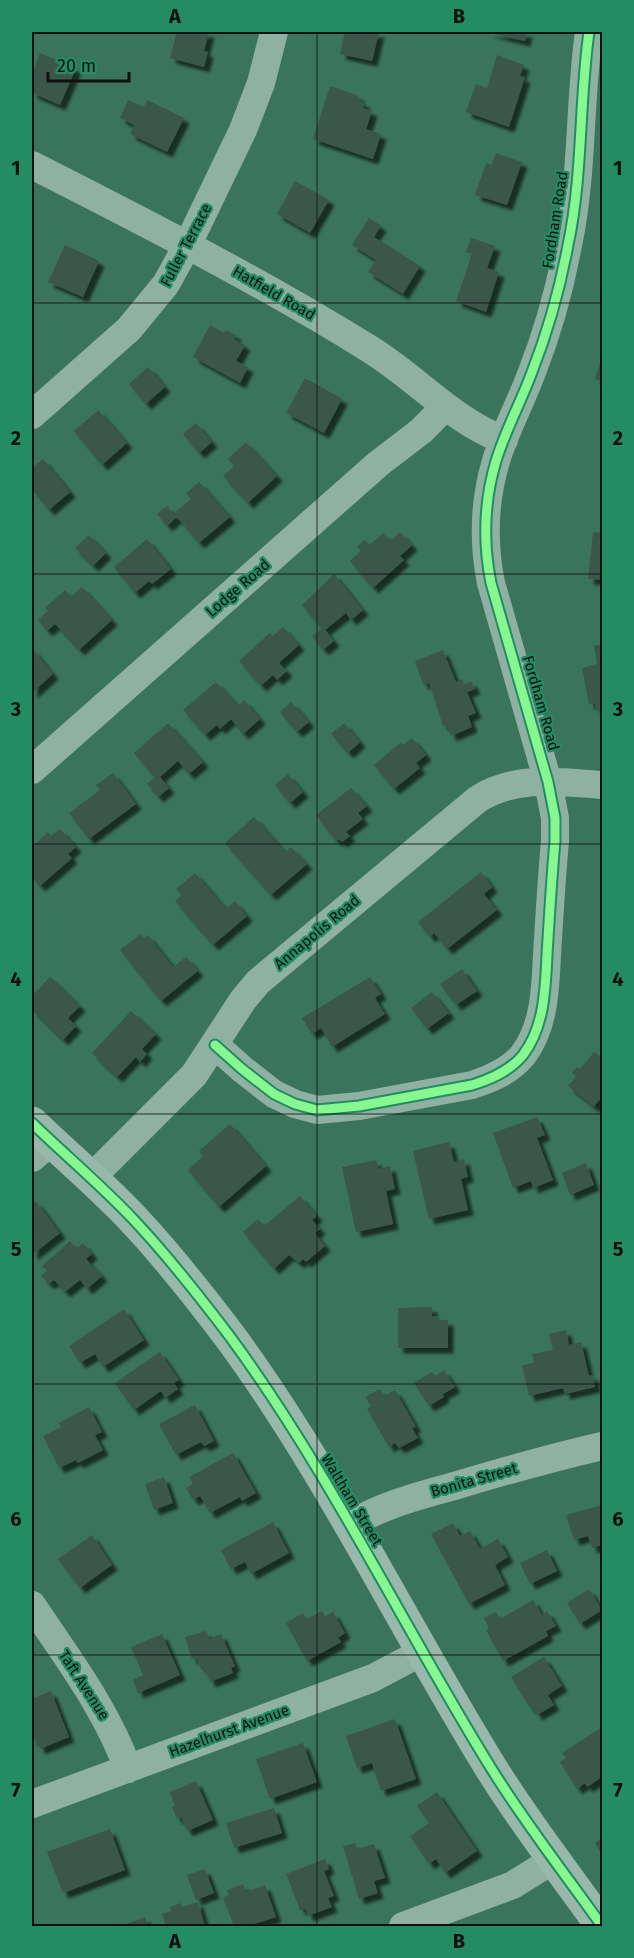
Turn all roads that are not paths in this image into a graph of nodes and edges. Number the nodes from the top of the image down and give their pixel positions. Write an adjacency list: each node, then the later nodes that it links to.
1 (274, 32): 4 (street, Fuller Terrace)
2 (589, 32): 7 (street, Fordham Road)
3 (32, 165): 4 (street, Hatfield Road)
4 (188, 244): 5 (street, Hatfield Road); 6 (street, Fuller Terrace)
5 (445, 407): 7 (street, Hatfield Road); 8 (street, Lodge Road)
6 (32, 415)
7 (504, 440): 9 (street, Fordham Road)
8 (32, 770)
9 (548, 782): 10 (street, Annapolis Road); 11 (street, Annapolis Road); 11 (street, Fordham Road)
10 (603, 785)
11 (215, 1045): 13 (street, Annapolis Road)
12 (38, 1141): 13 (main road, Waltham Street)
13 (91, 1178): 15 (main road, Waltham Street)
14 (603, 1446): 15 (street, Bonita Street)
15 (350, 1525): 17 (main road, Waltham Street)
16 (32, 1605): 18 (street, Taft Avenue)
17 (424, 1651): 18 (street, Hazelhurst Avenue); 20 (main road, Waltham Street)
18 (128, 1769): 19 (street, Hazelhurst Avenue)
19 (32, 1804)
20 (553, 1860): 21 (street); 22 (main road, Waltham Street)
21 (403, 1926)
22 (603, 1926)

